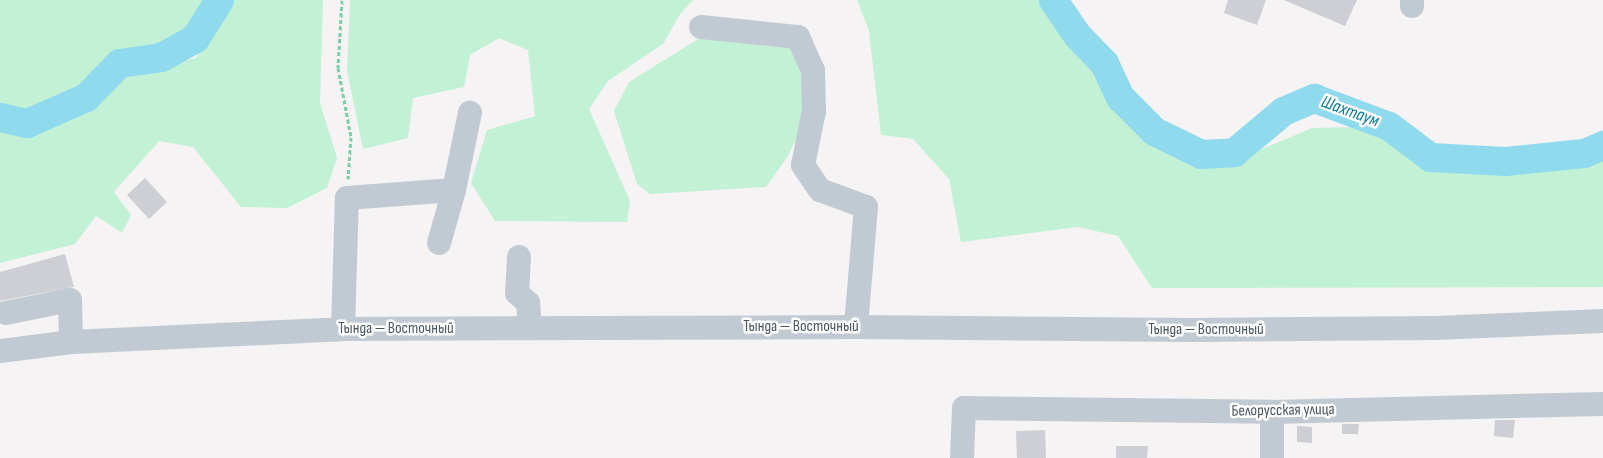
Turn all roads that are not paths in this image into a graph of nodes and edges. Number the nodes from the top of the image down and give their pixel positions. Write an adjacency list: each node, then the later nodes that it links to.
1 (701, 27): 8 (street)
2 (470, 113): 3 (street)
3 (454, 190): 4 (street); 10 (street)
4 (439, 243)
5 (519, 257): 9 (street)
6 (6, 313): 11 (street)
7 (1603, 320): 8 (street, Тында — Восточный)
8 (856, 327): 9 (street, Тында — Восточный)
9 (530, 328): 10 (street, Тында — Восточный)
10 (343, 329): 11 (street, Тында — Восточный)
11 (71, 342): 12 (street, Тында — Восточный)
12 (0, 351)
13 (1603, 404): 14 (street, Белорусская улица)
14 (1272, 412): 15 (street, Белорусская улица); 16 (street)
15 (962, 458)
16 (1272, 458)

